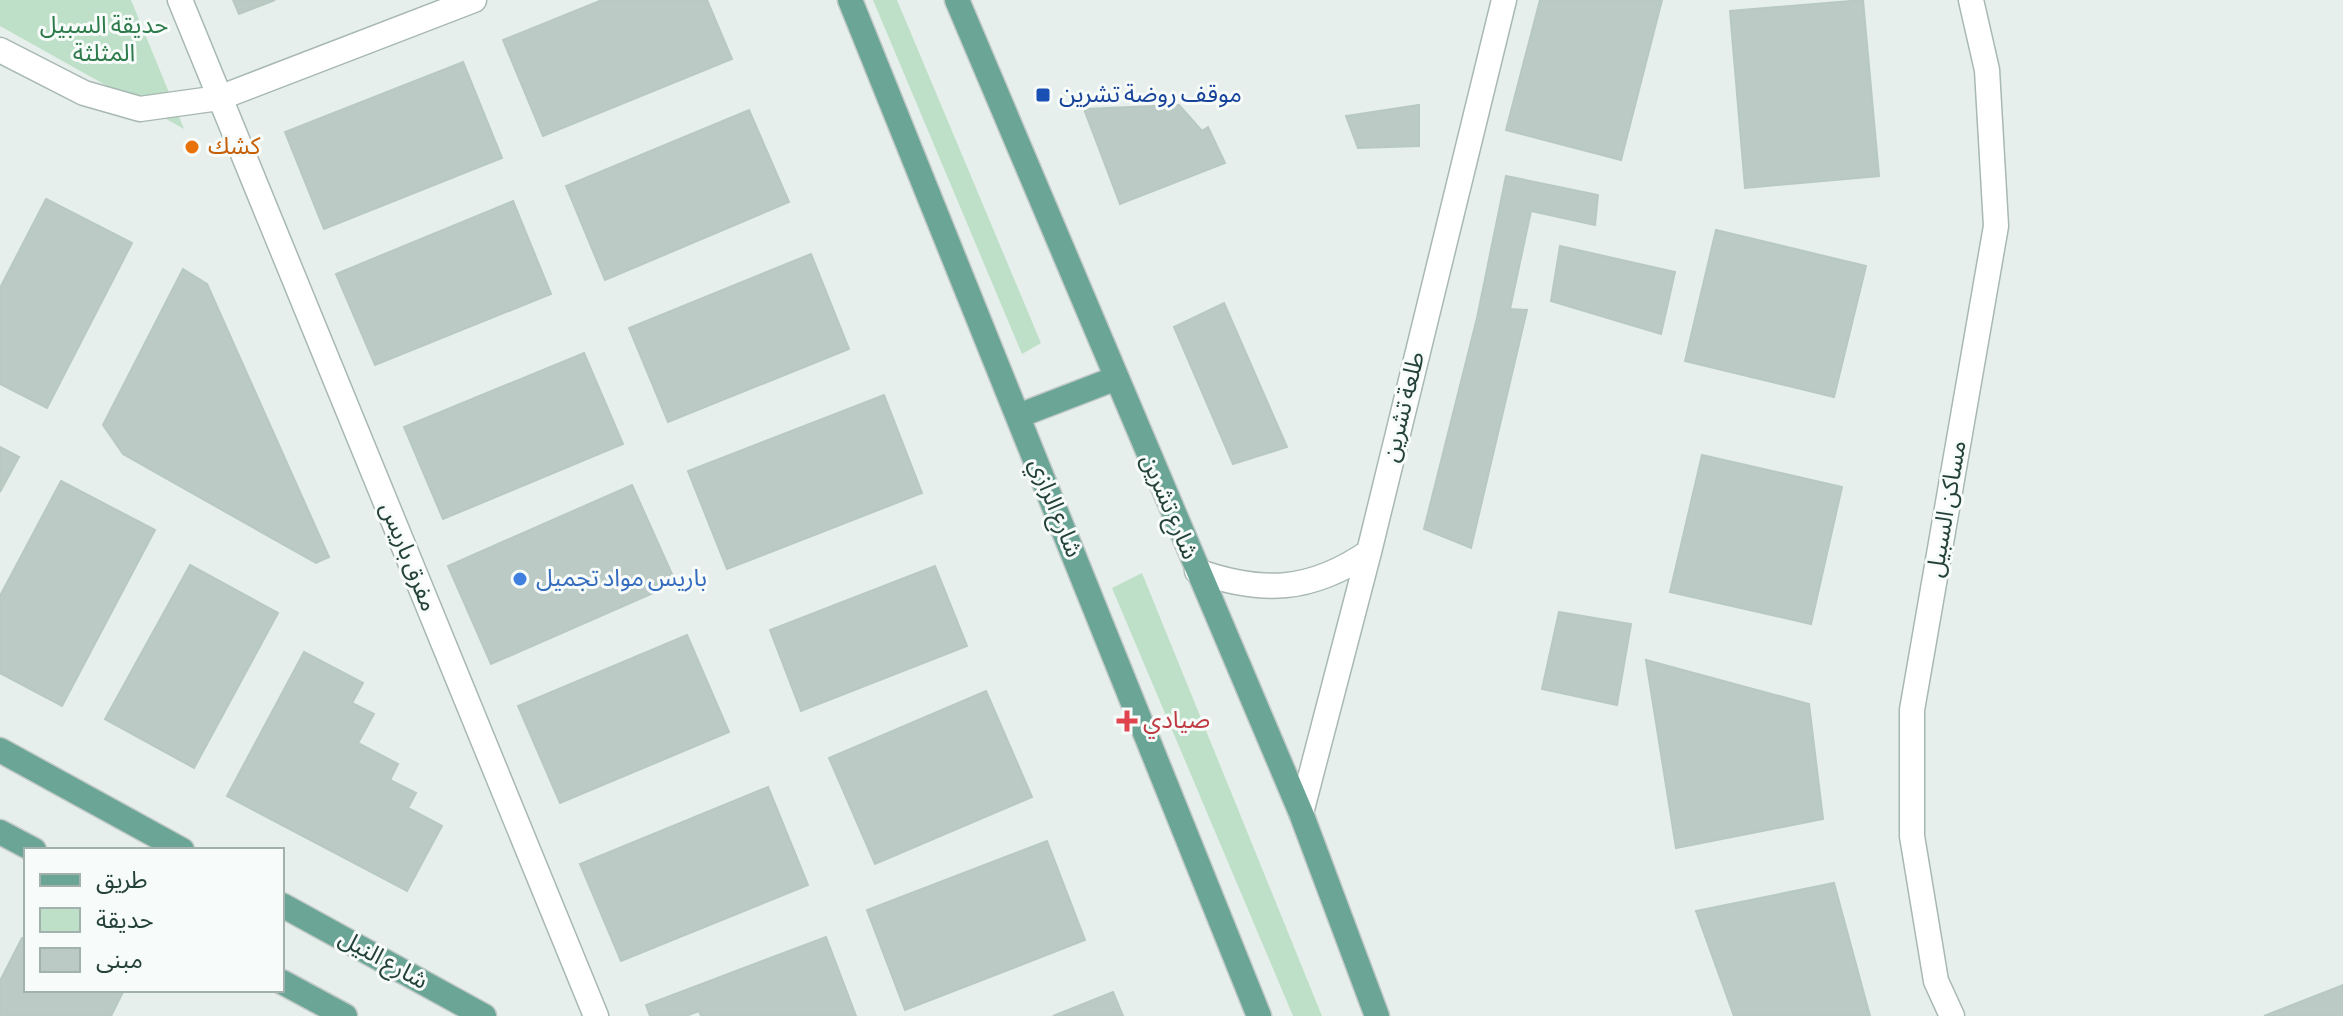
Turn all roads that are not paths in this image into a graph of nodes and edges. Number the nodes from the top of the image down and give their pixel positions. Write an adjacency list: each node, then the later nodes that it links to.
1 (180, 0): 8 (street, مفرق باريس)
2 (474, 0): 8 (street)
3 (850, 0): 10 (main road, شارع الرازي)
4 (957, 0): 9 (main road, شارع تشرين)
5 (1504, 0): 11 (street, طلعة تشرين)
6 (1971, 0): 25 (street, مساكن السبيل)
7 (0, 50): 8 (street)
8 (219, 98): 22 (street, مفرق باريس)
9 (1114, 379): 10 (main road); 12 (main road, شارع تشرين)
10 (1018, 416): 23 (main road, شارع الرازي)
11 (1369, 552): 12 (street); 14 (street, طلعة تشرين)
12 (1197, 571): 14 (main road, شارع تشرين)
13 (0, 750): 17 (main road)
14 (1301, 813): 24 (main road, شارع تشرين)
15 (0, 832): 16 (main road)
16 (30, 848)
17 (178, 848)
18 (284, 906): 21 (main road, شارع النيل)
19 (284, 983): 20 (main road)
20 (345, 1016)
21 (484, 1016)
22 (596, 1016)
23 (1259, 1016)
24 (1377, 1016)
25 (1952, 1016)

